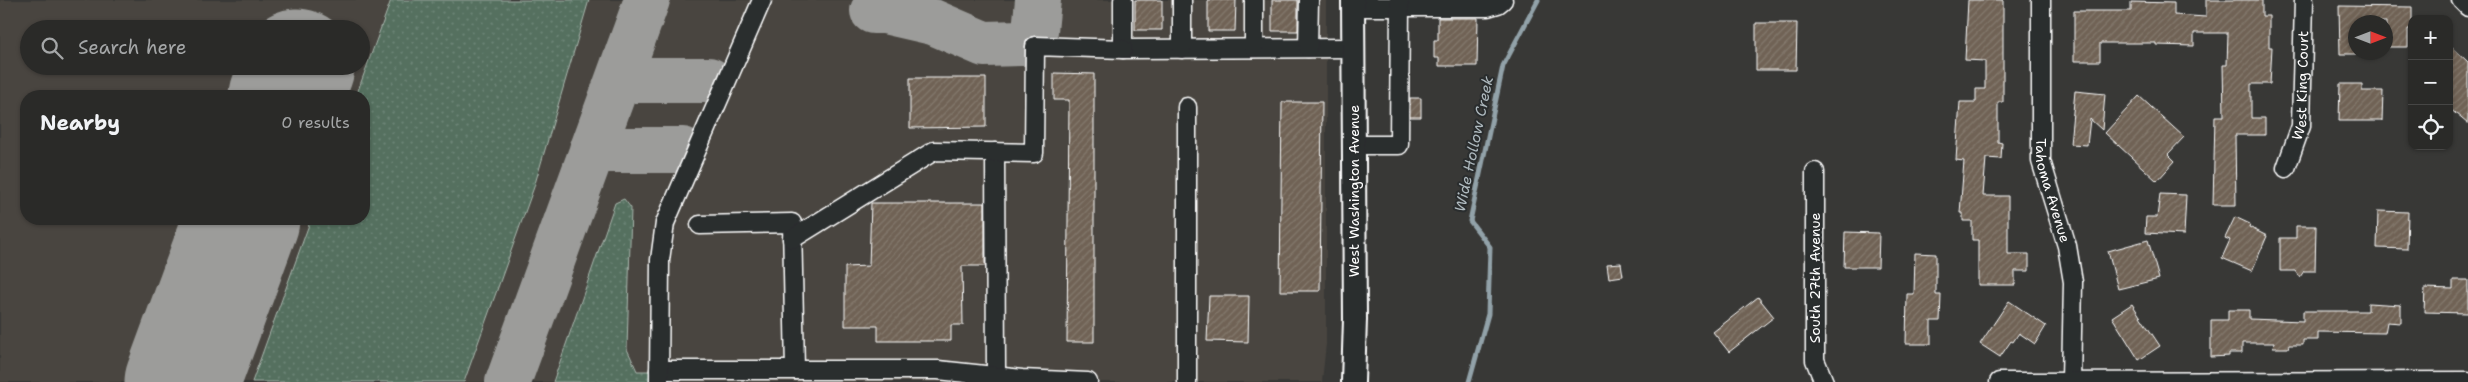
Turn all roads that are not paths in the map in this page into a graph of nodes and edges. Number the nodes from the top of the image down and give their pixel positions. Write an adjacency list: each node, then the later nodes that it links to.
1 (762, 0): 27 (street)
2 (1123, 0): 16 (street)
3 (1182, 0): 17 (street)
4 (1254, 0): 13 (street)
5 (1309, 0): 14 (street)
6 (1503, 0): 11 (street)
7 (2041, 0): 30 (street, Tahoma Avenue)
8 (2304, 0): 21 (street, West King Court)
9 (2461, 0): 12 (street)
10 (1353, 3): 11 (street); 15 (main road, West Washington Avenue)
11 (1400, 3): 19 (street)
12 (2468, 7)
13 (1254, 48): 14 (street); 17 (street)
14 (1308, 48): 15 (street)
15 (1353, 48): 19 (main road, West Washington Avenue)
16 (1123, 49): 17 (street); 20 (street)
17 (1182, 49)
18 (1187, 107): 33 (street)
19 (1354, 145): 35 (main road, West Washington Avenue)
20 (995, 152): 24 (street); 26 (street)
21 (2286, 168)
22 (1815, 172): 36 (street, South 27th Avenue)
23 (700, 225): 24 (street)
24 (792, 240): 25 (street)
25 (795, 370): 28 (street); 29 (street)
26 (996, 375): 29 (street); 32 (street)
27 (659, 376): 28 (street)
28 (734, 376)
29 (825, 376)
30 (2071, 380): 37 (street); 38 (street)
31 (2468, 381): 38 (street)
32 (1088, 382)
33 (1187, 382)
34 (1339, 382): 35 (street)
35 (1353, 382)
36 (1824, 382)
37 (1999, 382)
38 (2300, 382)

